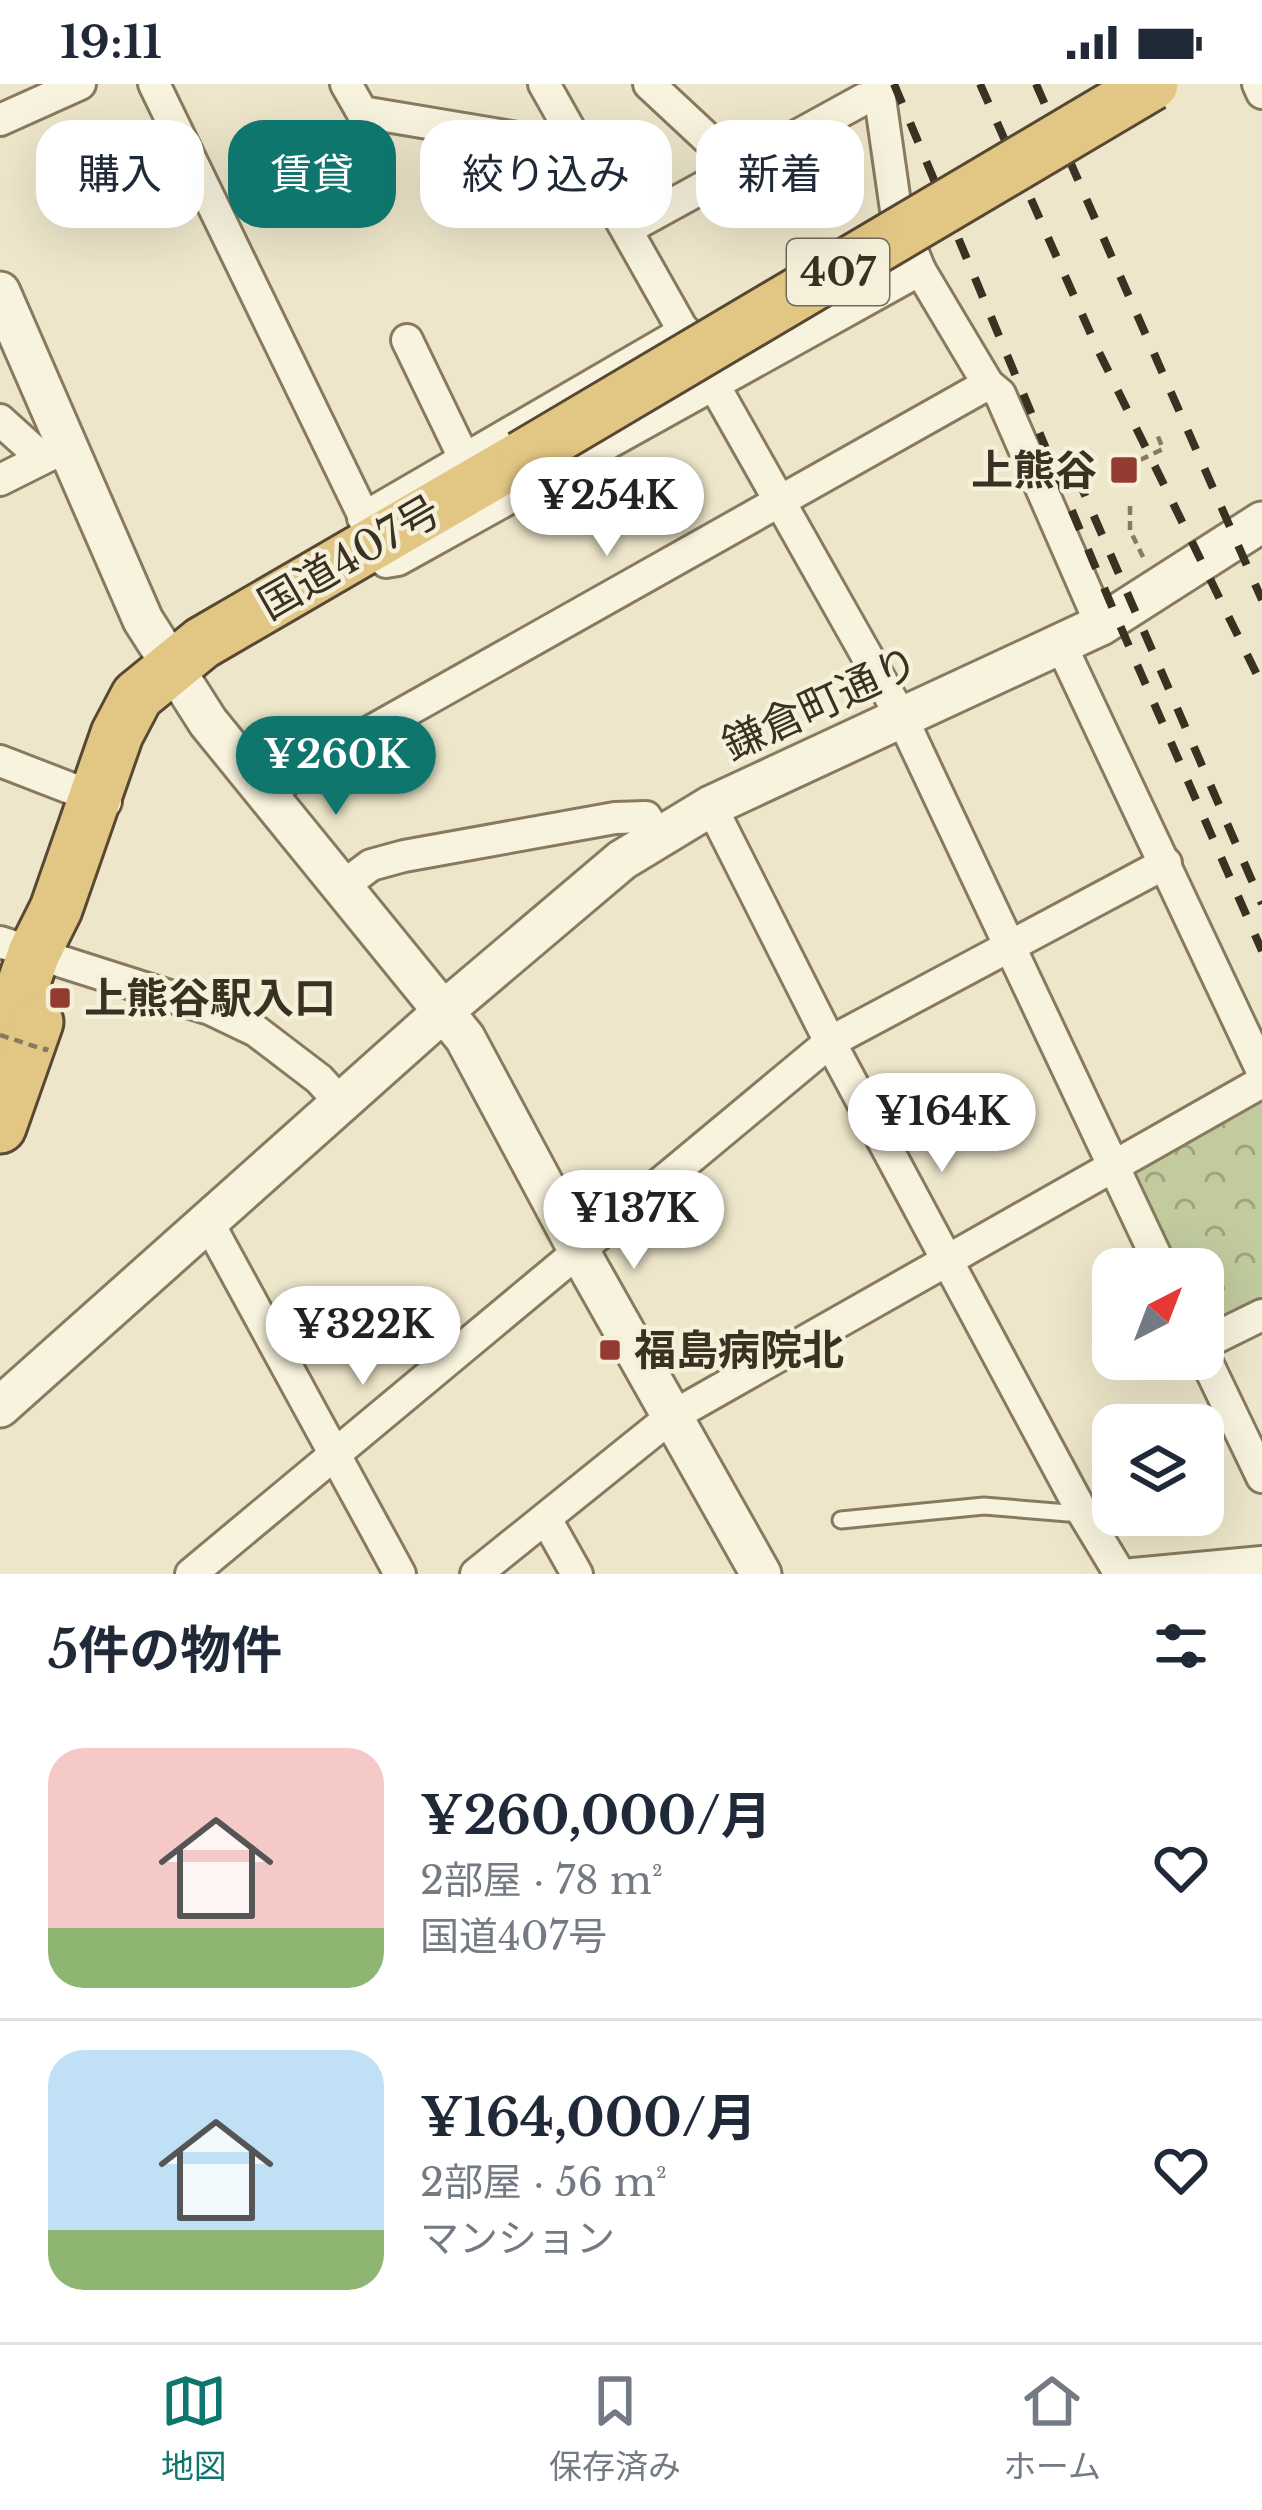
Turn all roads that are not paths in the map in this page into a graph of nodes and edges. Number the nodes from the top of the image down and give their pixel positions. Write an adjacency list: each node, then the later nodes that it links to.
1 (80, 84): 10 (street)
2 (154, 84): 30 (street)
3 (346, 84): 13 (street)
4 (544, 84): 11 (street)
5 (649, 84): 14 (street)
6 (1152, 84): 30 (highway, 国道407号 / 407, bridge)
7 (1258, 84): 9 (street)
8 (879, 90): 12 (street); 16 (street)
9 (1262, 93)
10 (0, 120)
11 (565, 120)
12 (826, 120)
13 (420, 122)
14 (696, 128)
15 (696, 191): 17 (street)
16 (896, 210): 18 (street); 20 (street)
17 (627, 229): 20 (street)
18 (920, 270): 22 (street); 23 (street)
19 (0, 292): 25 (street)
20 (686, 331): 22 (street); 26 (street)
21 (407, 340): 26 (street)
22 (715, 383): 28 (street); 30 (street)
23 (988, 384): 28 (street); 31 (street)
24 (0, 420): 25 (street)
25 (54, 452): 27 (street); 33 (street)
26 (464, 458): 30 (street)
27 (0, 480)
28 (780, 499): 34 (street); 36 (street)
29 (1262, 522): 31 (street, 鎌倉町通り)
30 (370, 530): 33 (highway, 国道407号 / 407)
31 (1101, 625): 32 (street, 鎌倉町通り)
32 (1061, 645): 34 (street, 鎌倉町通り); 40 (street)
33 (170, 668): 36 (street); 37 (highway)
34 (902, 718): 38 (street, 鎌倉町通り); 42 (street)
35 (0, 761): 37 (street)
36 (268, 795): 41 (street)
37 (107, 802): 43 (highway)
38 (712, 806): 39 (street, 鎌倉町通り); 45 (street)
39 (658, 836): 41 (street); 44 (street, 鎌倉町通り)
40 (1166, 863): 42 (street); 47 (street)
41 (343, 886): 44 (street)
42 (1012, 944): 45 (street); 51 (street)
43 (31, 952): 46 (highway); 49 (street); 50 (highway)
44 (445, 1010): 49 (street, 鎌倉町通り); 54 (street)
45 (830, 1042): 54 (street); 55 (street)
46 (24, 1049)
47 (1262, 1071)
48 (1262, 1082): 51 (street)
49 (340, 1103): 52 (street, 鎌倉町通り)
50 (0, 1127)
51 (1113, 1168): 53 (street); 55 (street)
52 (208, 1222): 59 (street, 鎌倉町通り); 61 (street)
53 (1152, 1248)
54 (579, 1251): 60 (street); 61 (street)
55 (950, 1260): 60 (street); 63 (street)
56 (1262, 1316): 57 (street)
57 (1224, 1334)
58 (1215, 1380): 62 (street)
59 (0, 1407)
60 (671, 1417): 64 (street); 71 (street)
61 (337, 1452): 67 (street); 68 (street)
62 (1262, 1477)
63 (1080, 1508): 65 (lane); 72 (street)
64 (546, 1519): 69 (street); 70 (street)
65 (841, 1520)
66 (1262, 1562): 73 (street)
67 (190, 1574)
68 (400, 1574)
69 (476, 1574)
70 (577, 1574)
71 (761, 1574)
72 (1120, 1574)
73 (1133, 1574)

